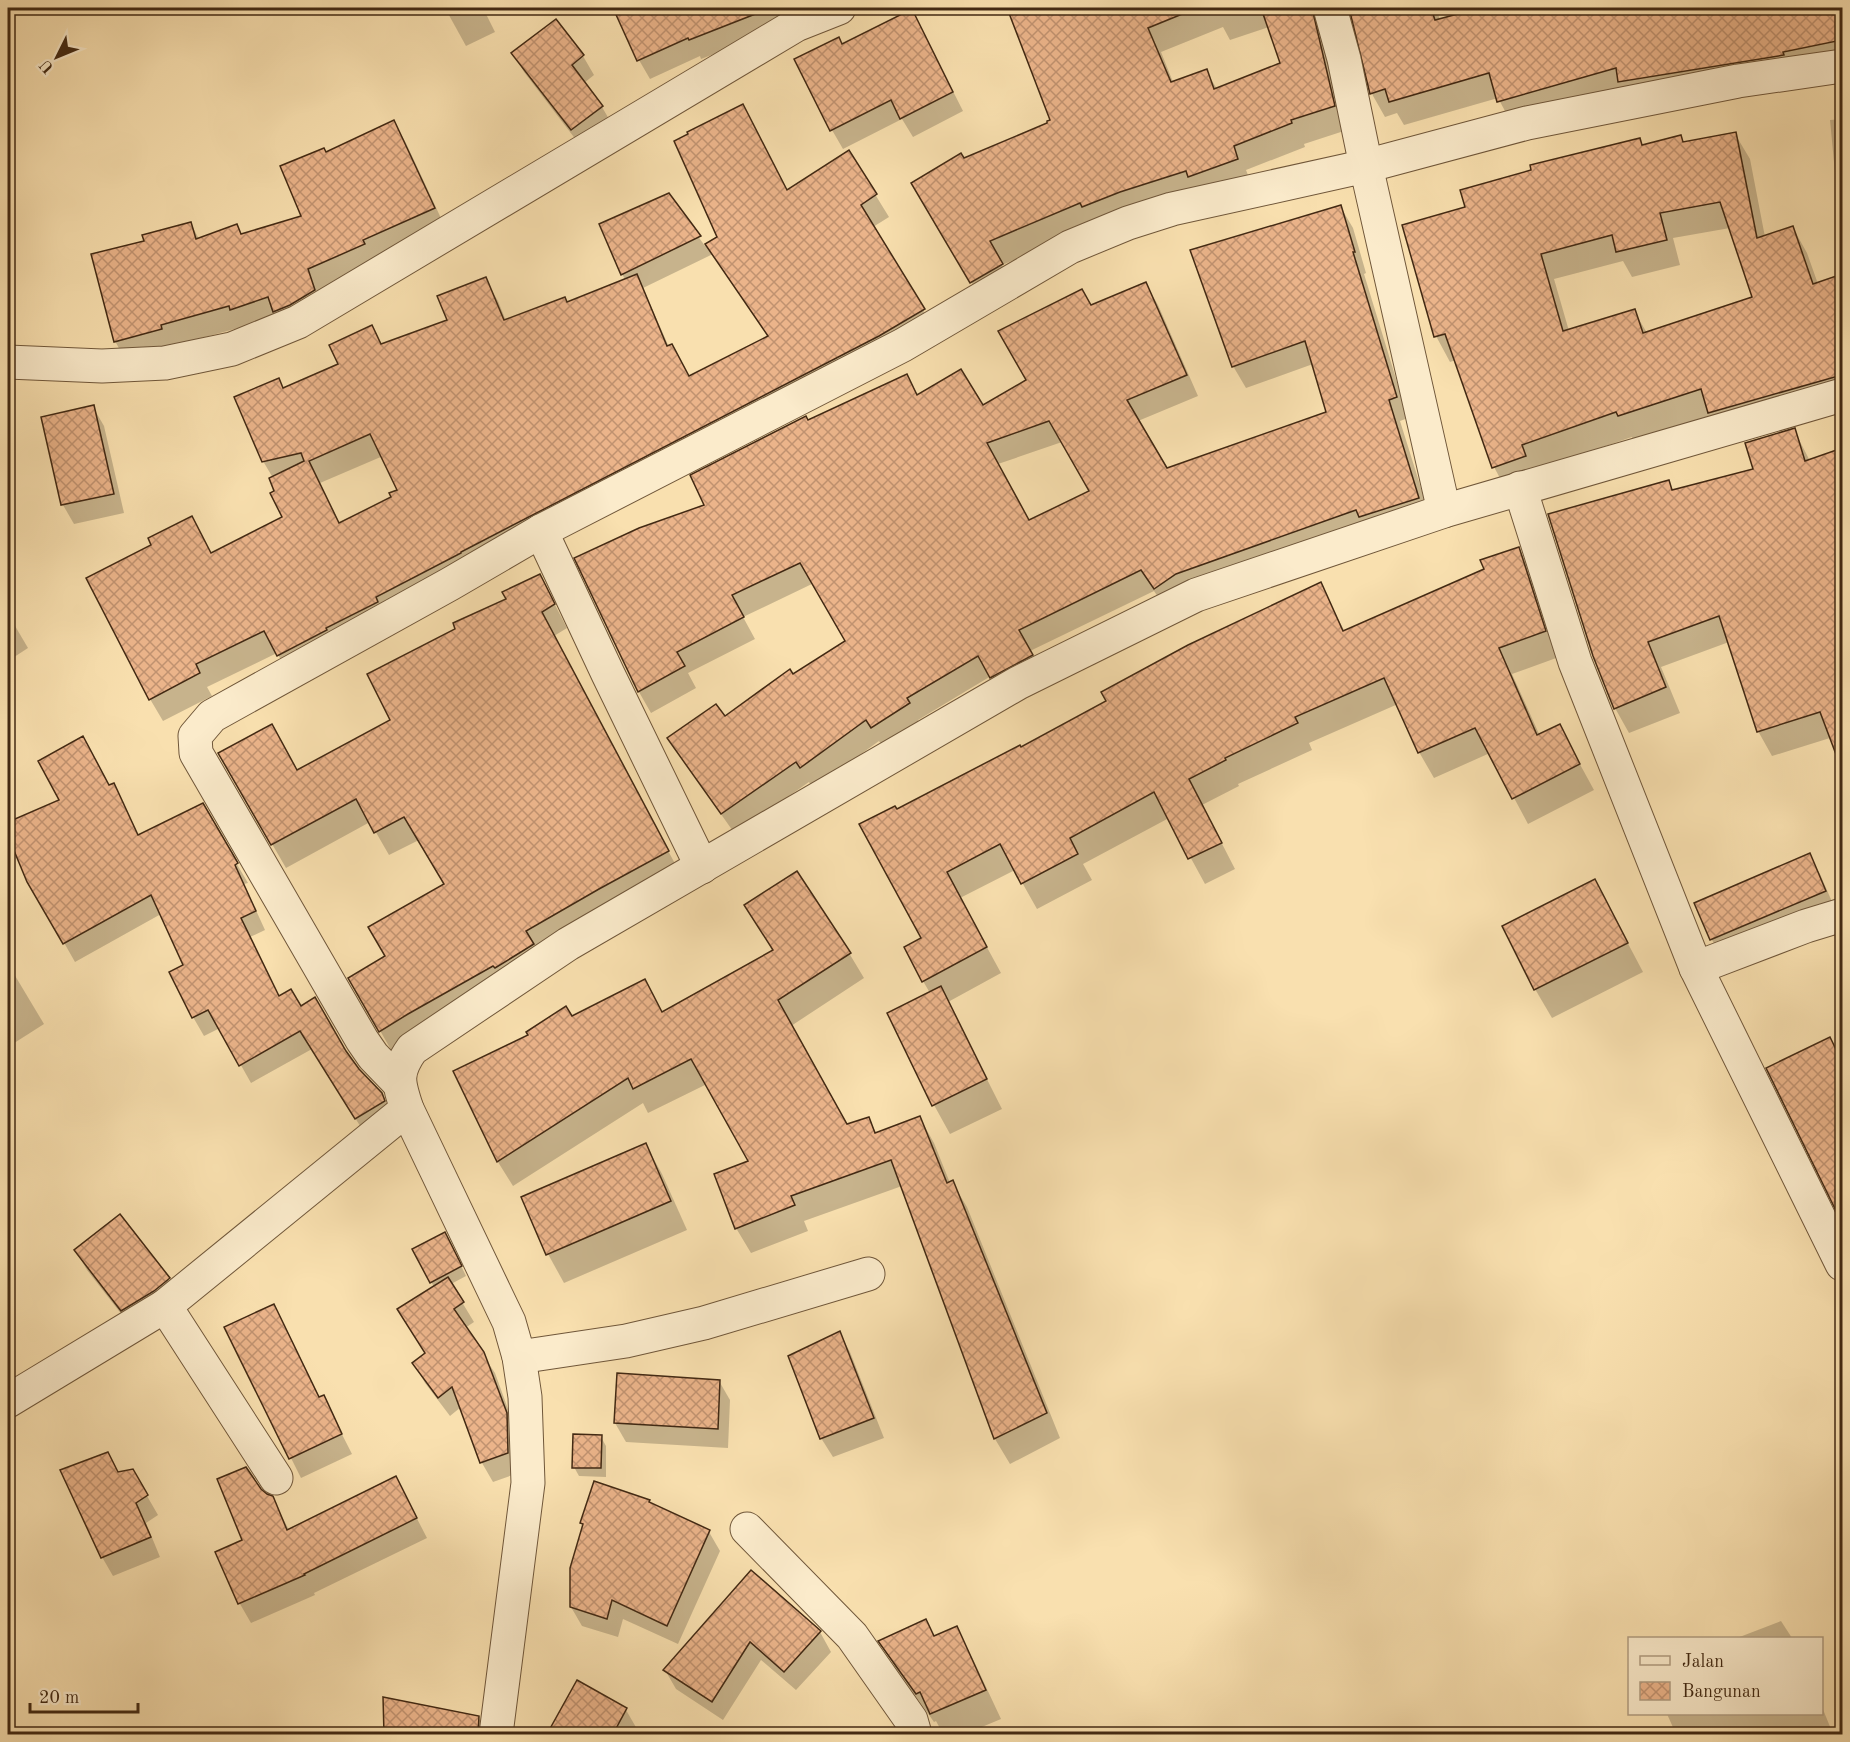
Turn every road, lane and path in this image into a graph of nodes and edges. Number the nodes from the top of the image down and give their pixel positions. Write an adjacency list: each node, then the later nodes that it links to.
1 (838, 8): 5 (street)
2 (1330, 8): 4 (street)
3 (1842, 66): 4 (street)
4 (1366, 166): 8 (street); 9 (street)
5 (8, 362)
6 (1842, 395): 7 (street)
7 (1520, 488): 8 (street); 12 (street)
8 (1444, 511): 10 (street)
9 (541, 531): 10 (street); 13 (street)
10 (702, 867): 13 (street)
11 (1842, 915): 12 (street)
12 (1696, 968): 14 (street)
13 (403, 1096): 16 (street); 17 (street)
14 (1842, 1264)
15 (868, 1274): 17 (street)
16 (165, 1306): 18 (street); 19 (street)
17 (519, 1357): 21 (street)
18 (8, 1401)
19 (276, 1478)
20 (747, 1529): 22 (street)
21 (496, 1734)
22 (915, 1734)

